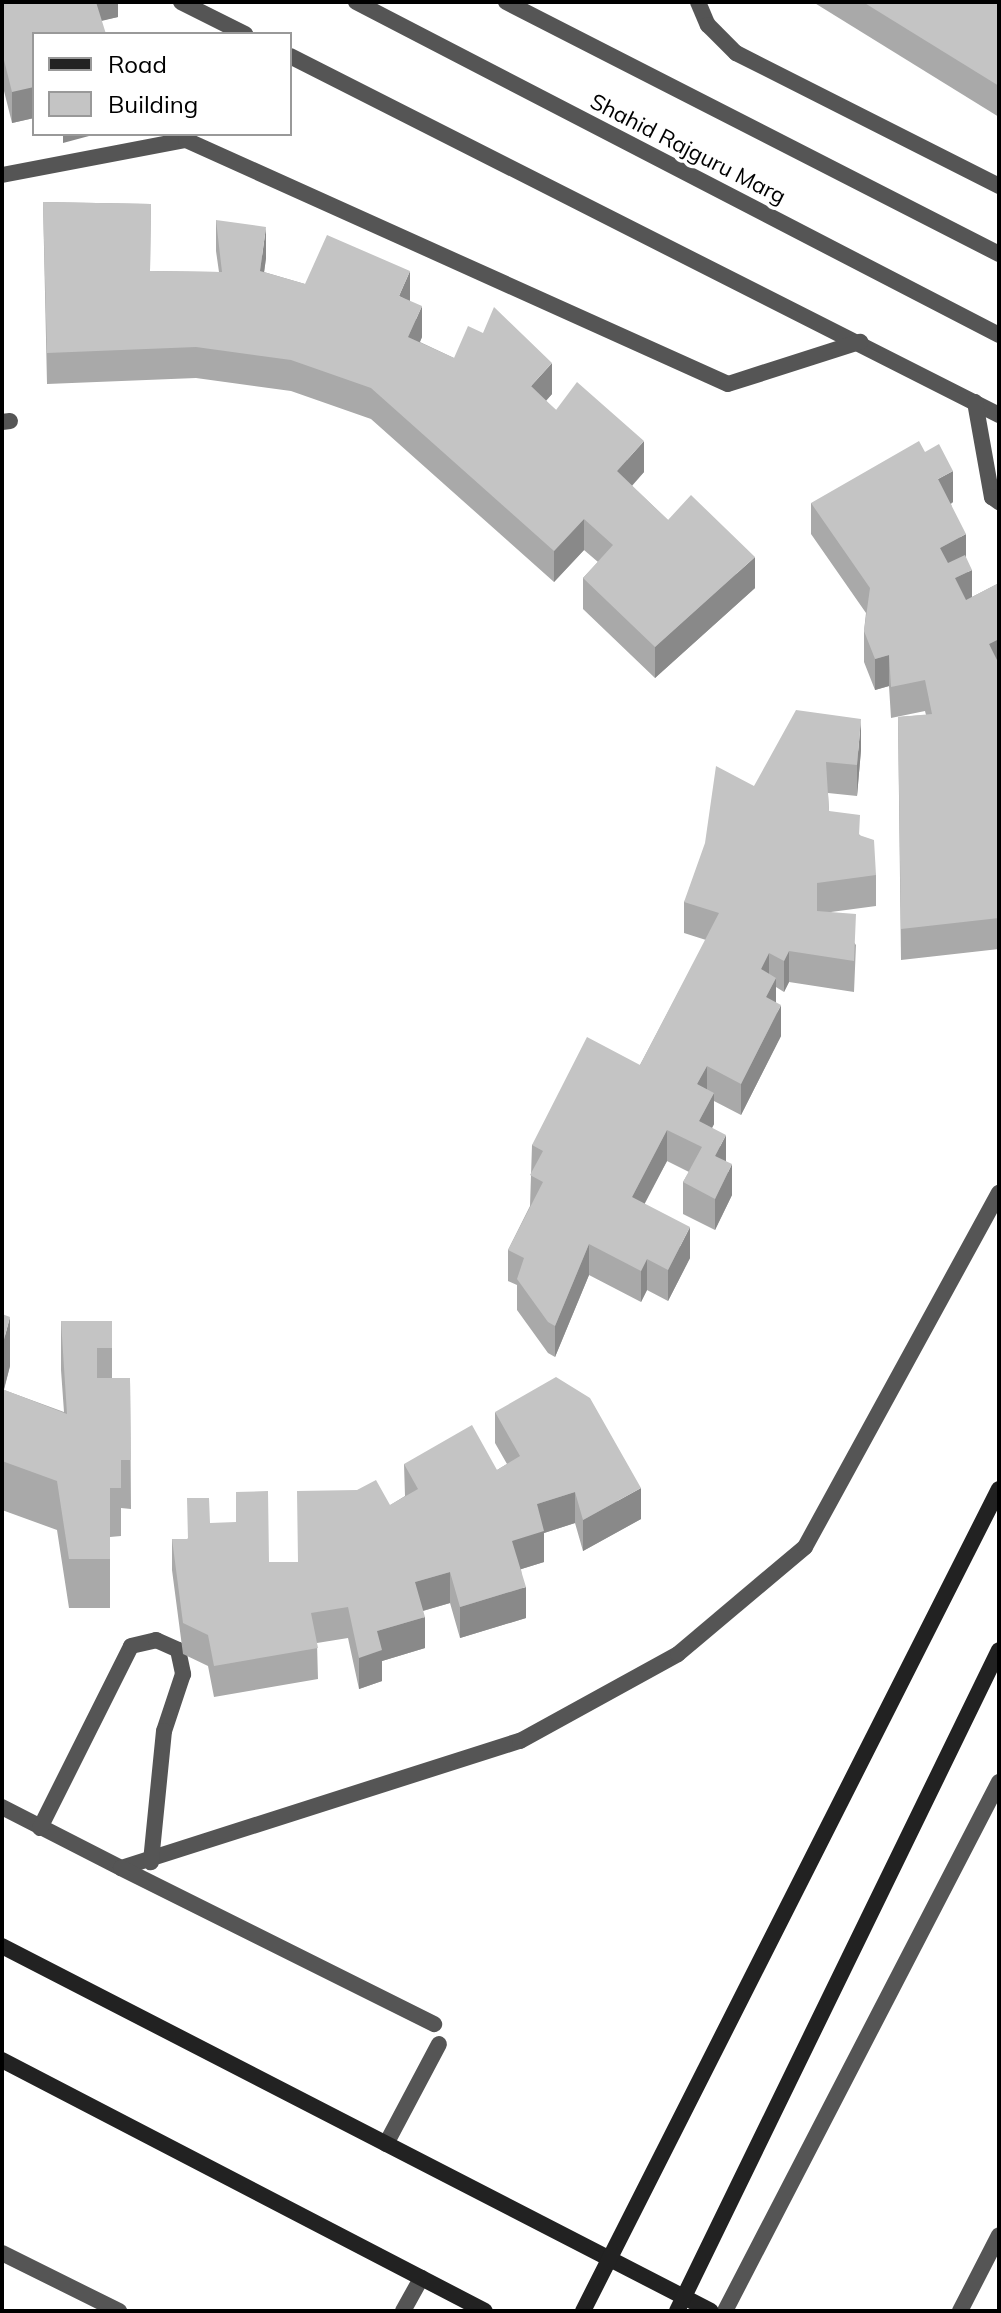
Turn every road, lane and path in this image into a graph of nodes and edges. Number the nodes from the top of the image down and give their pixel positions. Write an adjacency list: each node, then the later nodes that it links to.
1 (181, 2): 5 (street)
2 (356, 2): 10 (street, Shahid Rajguru Marg)
3 (506, 2): 9 (street)
4 (698, 2): 8 (street)
5 (241, 32)
6 (292, 57): 11 (street)
7 (2, 175): 11 (street)
8 (999, 186)
9 (999, 254)
10 (999, 335)
11 (860, 342): 12 (street)
12 (975, 402): 13 (street); 14 (street)
13 (999, 415)
14 (999, 502)
15 (999, 1193): 21 (street)
16 (999, 1489): 30 (street)
17 (999, 1650): 32 (street)
18 (999, 1782): 38 (street)
19 (2, 1807): 20 (street)
20 (40, 1828): 21 (street); 22 (street)
21 (151, 1862): 22 (street)
22 (121, 1868): 24 (street)
23 (2, 1946): 27 (street)
24 (434, 2024)
25 (439, 2044): 27 (street)
26 (2, 2060): 31 (street)
27 (386, 2144): 30 (street)
28 (999, 2235): 39 (street)
29 (2, 2253): 33 (street)
30 (612, 2261): 32 (street); 36 (street)
31 (421, 2278): 34 (street); 35 (street)
32 (681, 2305): 37 (street)
33 (119, 2311)
34 (403, 2311)
35 (485, 2311)
36 (583, 2311)
37 (711, 2311)
38 (725, 2311)
39 (960, 2311)

